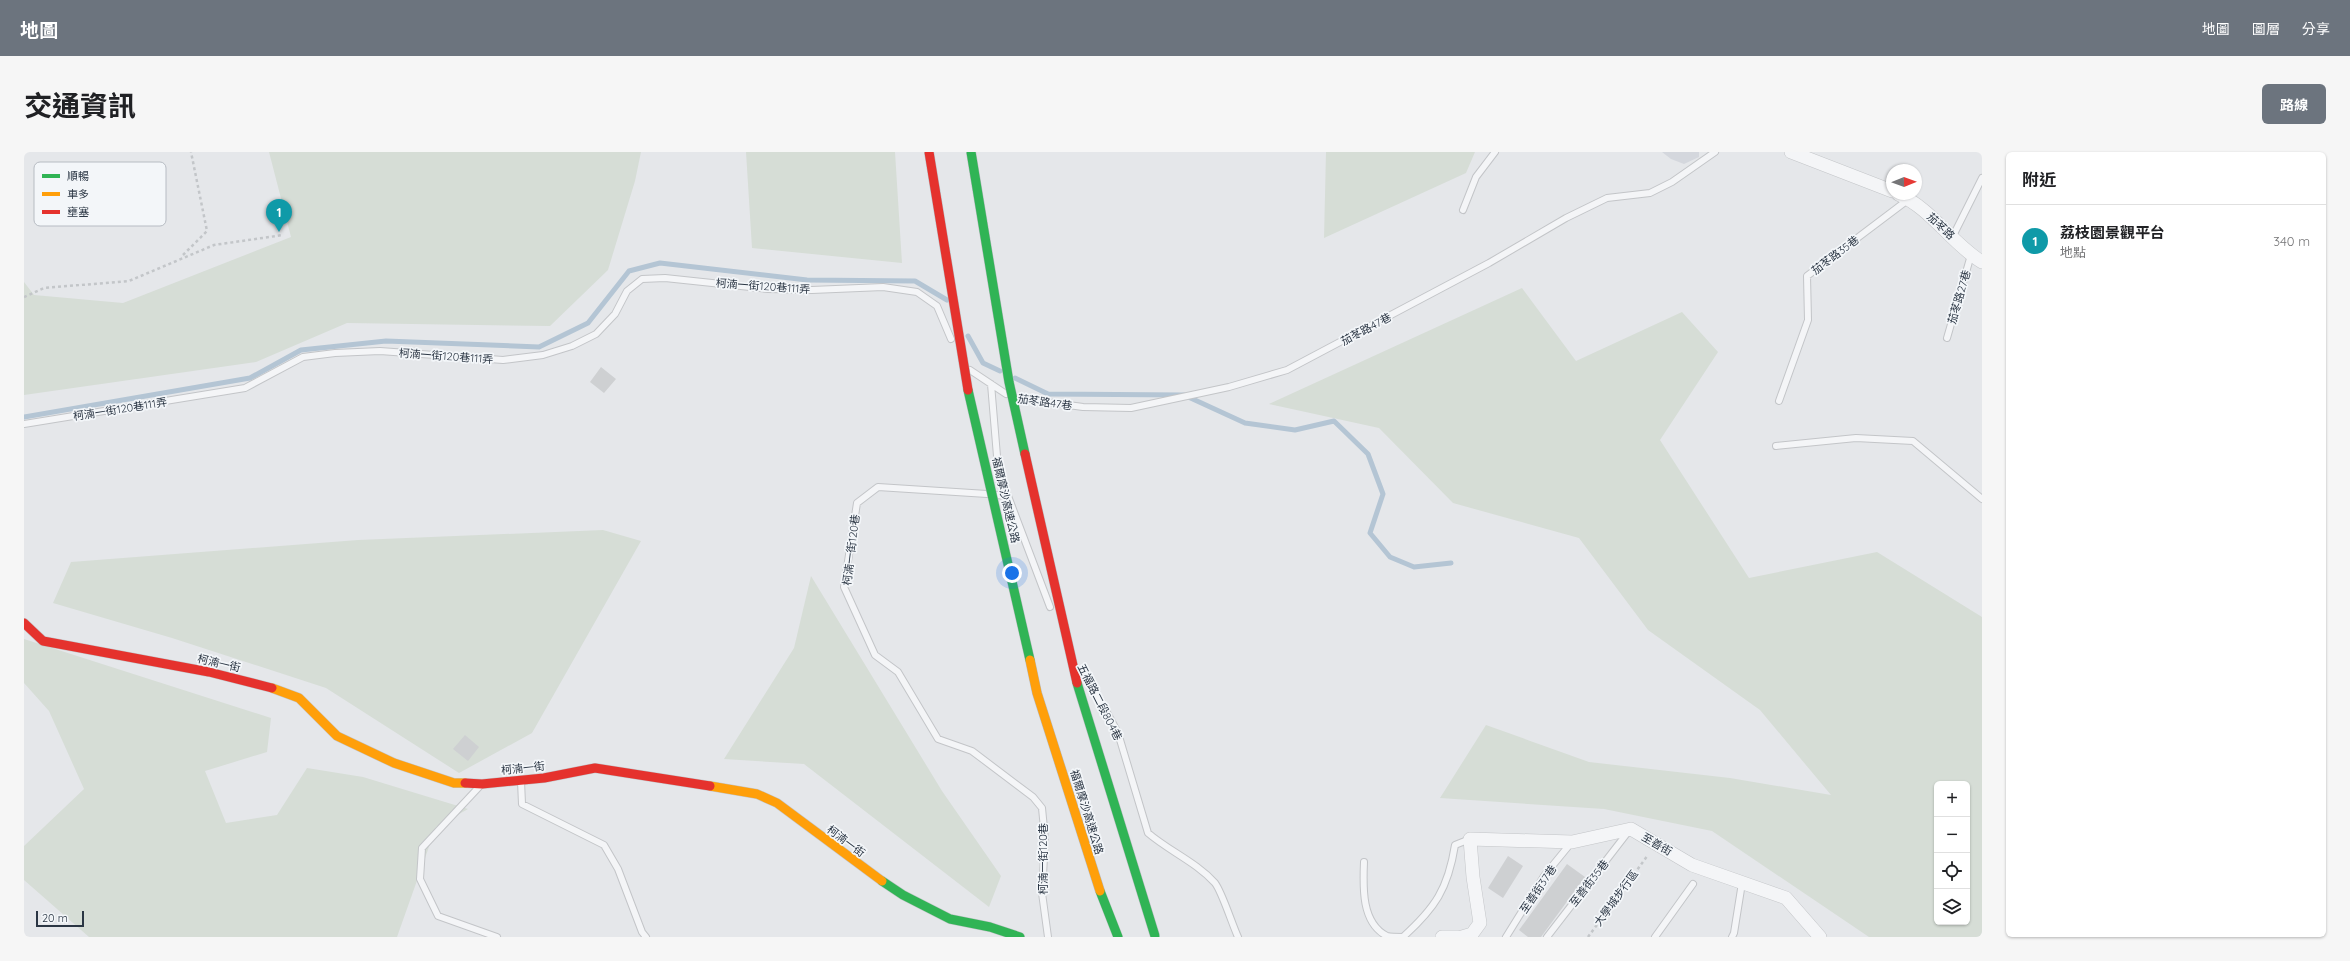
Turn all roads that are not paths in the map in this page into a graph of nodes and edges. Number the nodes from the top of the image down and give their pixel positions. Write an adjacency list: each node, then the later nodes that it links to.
1 (929, 152): 33 (main road, 福爾摩沙高速公路, bridge)
2 (971, 152): 34 (main road, bridge)
3 (1495, 152): 10 (lane)
4 (1714, 152): 14 (lane, 茄苳路47巷)
5 (1791, 152): 7 (street)
6 (1982, 178): 11 (lane)
7 (1886, 189)
8 (1900, 200): 15 (lane, 茄苳路35巷)
9 (1908, 200): 11 (street, 茄苳路)
10 (1463, 210)
11 (1953, 236): 12 (street, 茄苳路)
12 (1977, 258): 13 (lane, 茄苳路27巷)
13 (1947, 338)
14 (991, 384): 16 (lane, 柯湳一街120巷111弄); 18 (lane)
15 (1779, 401)
16 (24, 424)
17 (1776, 446): 19 (lane)
18 (1000, 495): 32 (lane, 柯湳一街120巷); 35 (lane, 五福路二段804巷)
19 (1982, 499)
20 (24, 623): 22 (main road, 柯湳一街)
21 (520, 781): 22 (main road, 柯湳一街); 30 (lane); 31 (main road, 柯湳一街)
22 (482, 784): 29 (lane)
23 (1631, 829): 25 (street, 至善街); 27 (street, 至善街); 40 (lane, 至善街35巷)
24 (1470, 839): 25 (street, 至善街); 26 (lane); 38 (street)
25 (1572, 842): 39 (lane, 至善街37巷)
26 (1364, 862)
27 (1742, 883): 42 (lane); 43 (street, 至善街)
28 (1692, 884): 41 (lane)
29 (497, 937)
30 (646, 937)
31 (1020, 937)
32 (1048, 937)
33 (1118, 937)
34 (1155, 937)
35 (1238, 937)
36 (1442, 937): 37 (street)
37 (1458, 937)
38 (1462, 937)
39 (1506, 937)
40 (1547, 937)
41 (1655, 937)
42 (1732, 937)
43 (1820, 937)

